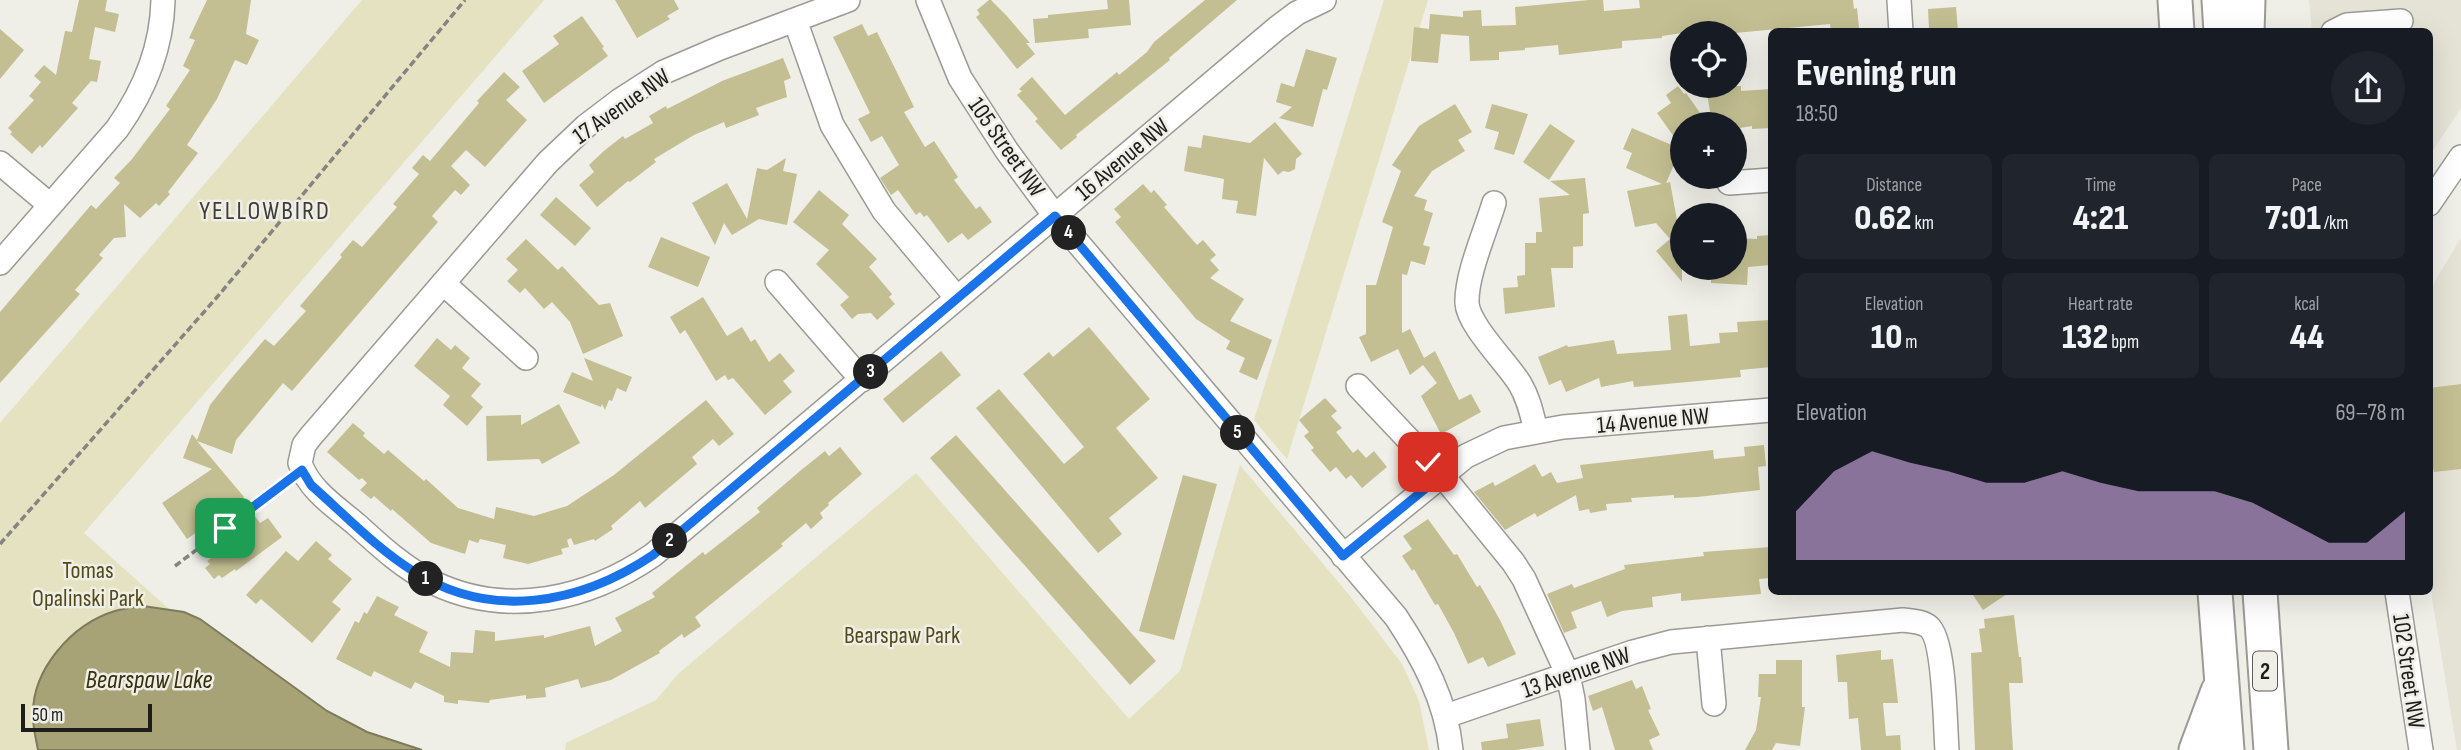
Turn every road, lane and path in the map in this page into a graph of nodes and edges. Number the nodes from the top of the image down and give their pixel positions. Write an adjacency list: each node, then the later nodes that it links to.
1 (163, 0): 23 (street)
2 (464, 0): 36 (path)
3 (848, 0): 10 (street, 17 Avenue NW)
4 (928, 0): 24 (street, 105 Street NW)
5 (1324, 0): 24 (street, 16 Avenue NW)
6 (1899, 0): 12 (street)
7 (2175, 0): 13 (highway)
8 (2218, 0): 14 (highway)
9 (2248, 0): 15 (highway)
10 (795, 20): 27 (street, 17 Avenue NW); 28 (street)
11 (2401, 21): 16 (street)
12 (1901, 28)
13 (2177, 28)
14 (2221, 28)
15 (2247, 28)
16 (2342, 28)
17 (2461, 157): 21 (street)
18 (0, 163): 23 (street)
19 (1768, 180): 20 (street)
20 (1747, 182)
21 (2433, 198)
22 (1494, 203): 33 (street)
23 (50, 205): 25 (street)
24 (1055, 216): 28 (street, 16 Avenue NW); 37 (street, 105 Street NW)
25 (0, 263)
26 (777, 282): 30 (street)
27 (443, 283): 29 (street); 34 (street, 17 Avenue NW)
28 (957, 298): 30 (street, 16 Avenue NW)
29 (526, 358)
30 (862, 380): 34 (street, 16 Avenue NW)
31 (1358, 386): 35 (street)
32 (1768, 410): 33 (street, 14 Avenue NW)
33 (1536, 431): 35 (street, 14 Avenue NW)
34 (301, 466): 38 (path)
35 (1442, 475): 37 (street, 14 Avenue NW); 43 (street)
36 (0, 544)
37 (1343, 556): 46 (street, 105 Street NW)
38 (175, 566)
39 (2215, 595): 44 (highway, 2)
40 (2260, 595): 52 (highway, 2)
41 (2397, 595): 53 (street, 102 Street NW)
42 (1708, 638): 43 (street, 13 Avenue NW); 45 (street); 49 (street, 13 Avenue NW)
43 (1568, 675): 46 (street, 13 Avenue NW); 48 (street)
44 (2222, 679): 50 (highway); 51 (highway, 2)
45 (1714, 704)
46 (1446, 716): 47 (street, 105 Street NW)
47 (1451, 750)
48 (1578, 750)
49 (1947, 750)
50 (2196, 750)
51 (2227, 750)
52 (2271, 750)
53 (2421, 750)

